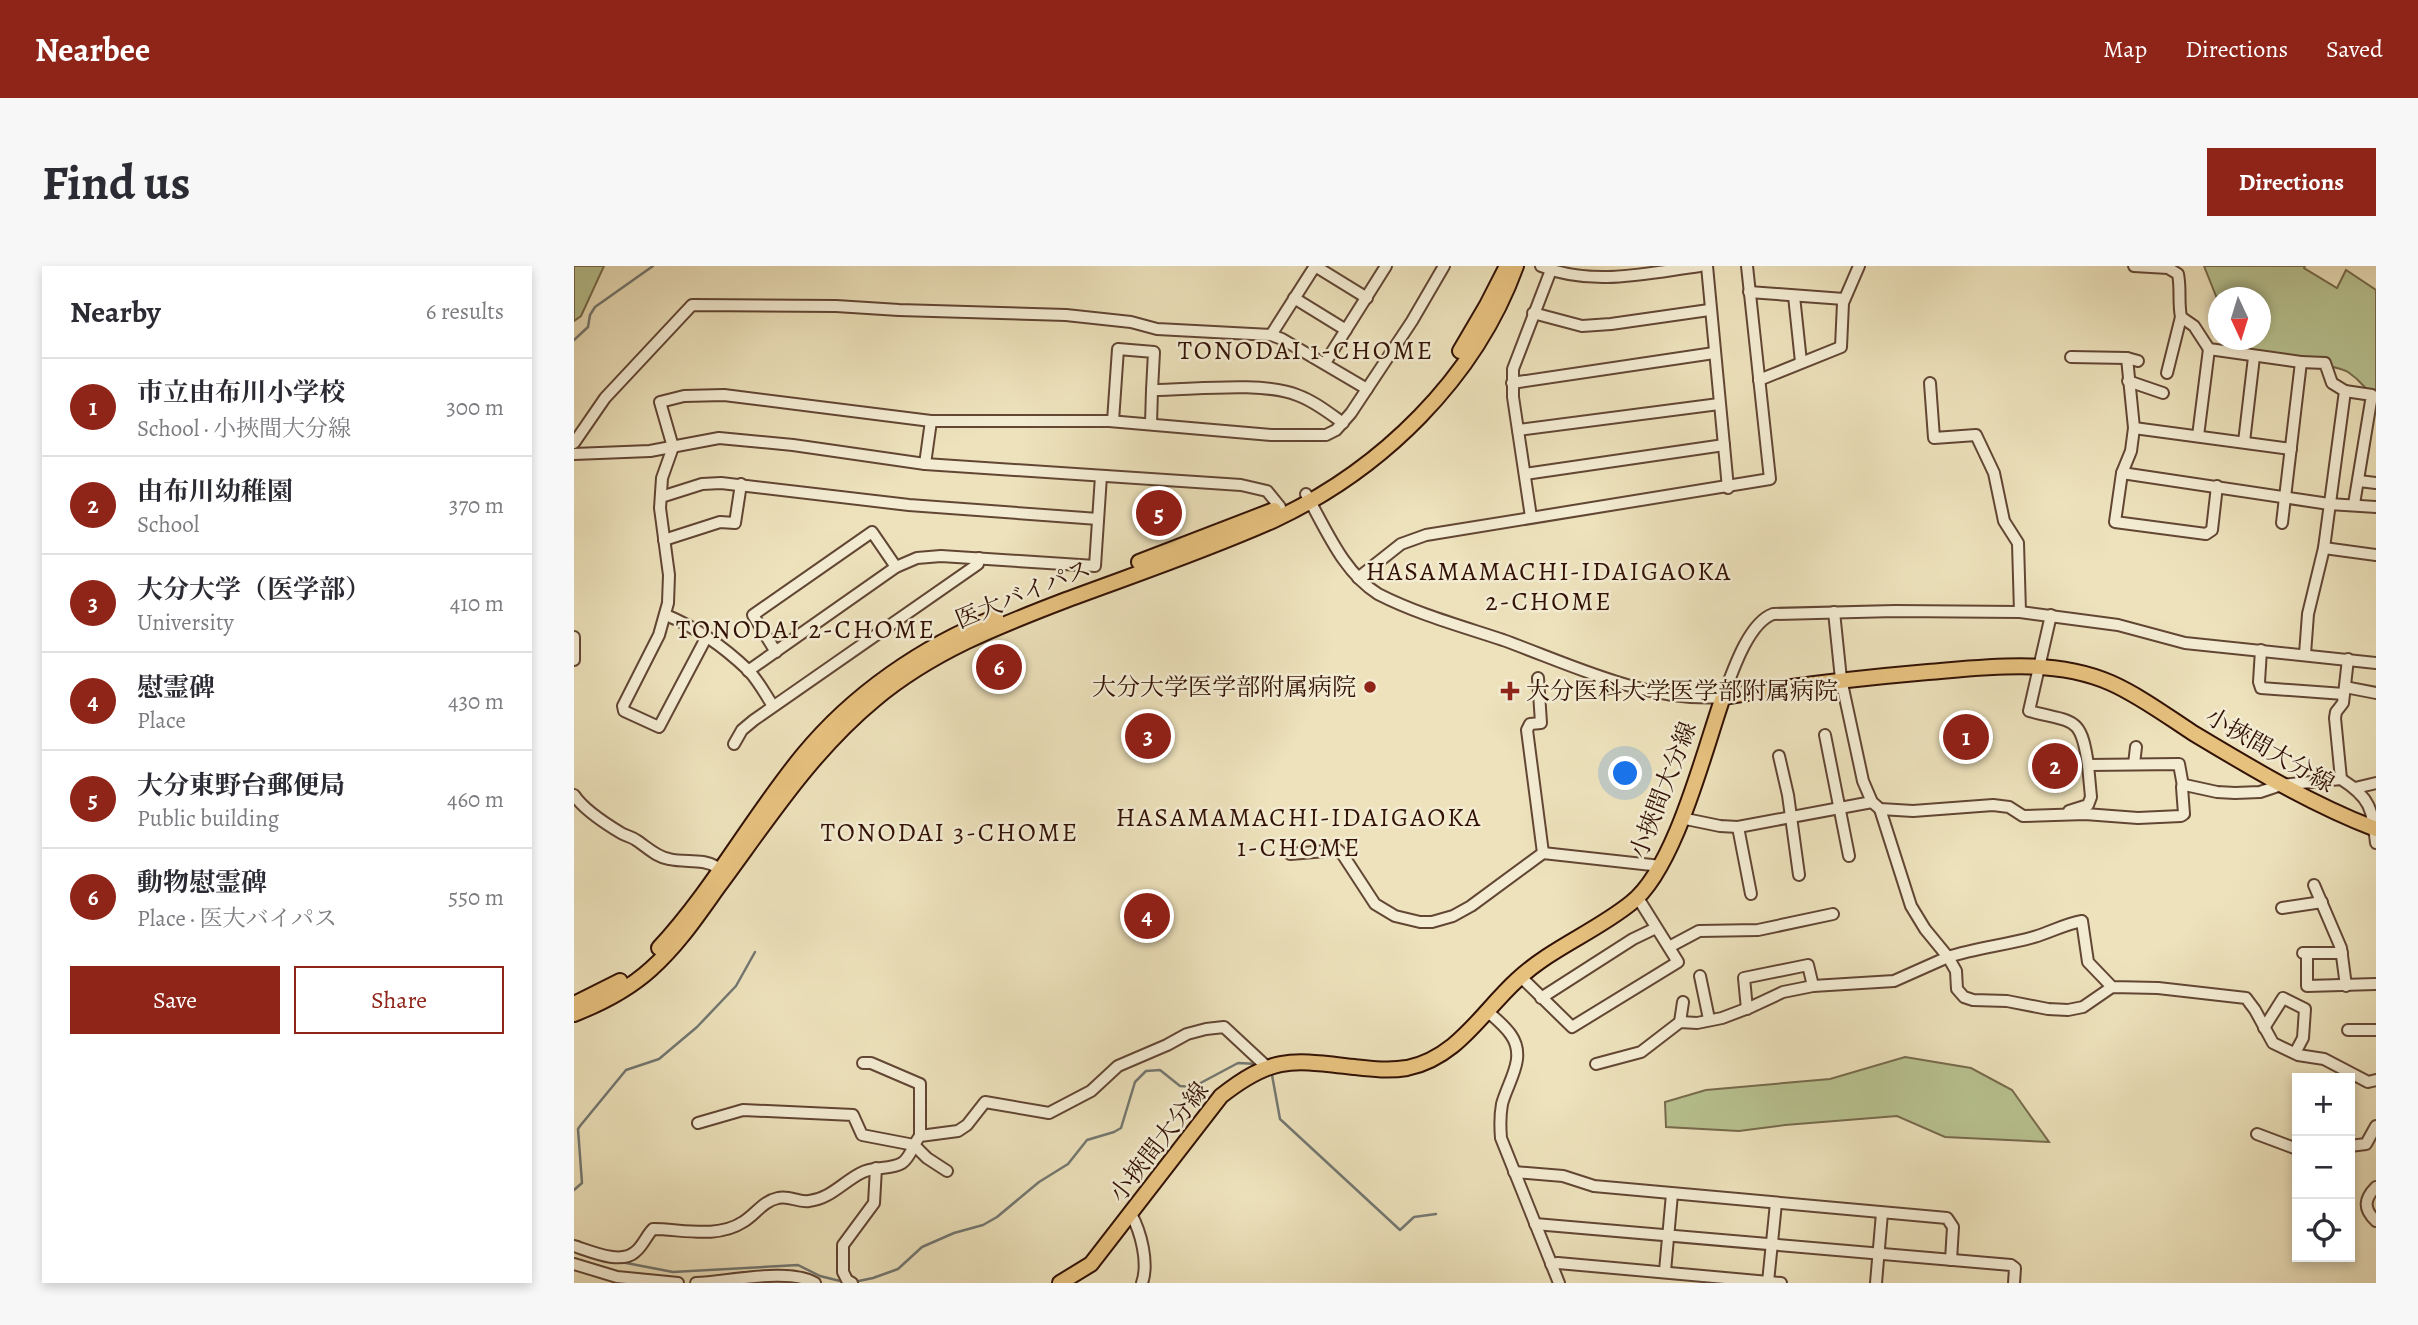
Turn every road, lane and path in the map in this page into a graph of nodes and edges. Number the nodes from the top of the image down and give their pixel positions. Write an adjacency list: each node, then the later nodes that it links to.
1 (1315, 266): 15 (street); 16 (street)
2 (1386, 266): 16 (street)
3 (1444, 266): 37 (street)
4 (1507, 266): 66 (main road, 医大バイパス)
5 (1516, 266): 66 (main road, 医大バイパス)
6 (1700, 266): 12 (street)
7 (1707, 266): 18 (street)
8 (1747, 266): 13 (street)
9 (1859, 266): 17 (street)
10 (2134, 266): 20 (street)
11 (1546, 268): 12 (street); 19 (street)
12 (1661, 269)
13 (1749, 292): 14 (street); 33 (street)
14 (1794, 296): 17 (street); 29 (street)
15 (1294, 298): 21 (street); 22 (street)
16 (1367, 298): 21 (street)
17 (1844, 299): 29 (street)
18 (1709, 310): 19 (street); 26 (street)
19 (1534, 313): 35 (street)
20 (2181, 317): 23 (street); 32 (street)
21 (1346, 330): 31 (street)
22 (1271, 335): 31 (street); 50 (street)
23 (2208, 347)
24 (2209, 350): 48 (street)
25 (2215, 350): 27 (street)
26 (1714, 353): 35 (street); 41 (street)
27 (2253, 356): 30 (street); 49 (street)
28 (2071, 357): 34 (street)
29 (1801, 362): 33 (street)
30 (2301, 362): 39 (street); 53 (street)
31 (1325, 363): 37 (street)
32 (2167, 373)
33 (1759, 380): 63 (street)
34 (2128, 380): 40 (street); 46 (street)
35 (1512, 383): 47 (street)
36 (1930, 383): 81 (street)
37 (1367, 389): 44 (street)
38 (1152, 390): 43 (street); 44 (street); 45 (street)
39 (2344, 391): 59 (street); 67 (street)
40 (2163, 393)
41 (1719, 404): 47 (street); 51 (street)
42 (931, 421): 43 (street); 52 (street); 55 (street)
43 (1113, 421): 45 (street)
44 (1343, 423): 45 (street)
45 (1151, 424)
46 (2134, 428): 48 (street); 56 (street)
47 (1518, 430): 57 (street)
48 (2198, 436): 49 (street)
49 (2244, 442): 53 (street)
50 (574, 443)
51 (1724, 445): 57 (street); 63 (street)
52 (673, 447): 54 (street); 55 (street); 65 (street)
53 (2291, 449): 64 (street)
54 (574, 454)
55 (925, 464): 58 (street)
56 (2122, 473): 62 (street); 62 (street)
57 (1525, 474): 71 (street)
58 (1101, 477): 69 (street); 72 (street)
59 (2358, 481): 60 (street); 68 (street)
60 (2376, 483)
61 (741, 484): 65 (street); 72 (street); 74 (street)
62 (2217, 486): 64 (street)
63 (1728, 488): 71 (street)
64 (2284, 495): 67 (street); 73 (street)
65 (661, 497): 74 (street)
66 (1308, 498): 69 (main road, 医大バイパス); 79 (street); 146 (main road, 医大バイパス)
67 (2329, 503): 68 (street); 75 (street)
68 (2354, 505): 70 (street)
69 (1280, 507): 143 (main road, 医大バイパス)
70 (2376, 507)
71 (1531, 517): 79 (street)
72 (1098, 519): 77 (street)
73 (2282, 523)
74 (664, 540): 82 (street)
75 (2324, 548): 76 (street); 88 (street)
76 (2376, 555)
77 (979, 558): 78 (street); 99 (street)
78 (896, 567): 87 (street); 87 (street)
79 (1358, 578): 98 (street)
80 (1834, 612): 81 (street); 95 (street); 98 (street)
81 (2021, 612): 83 (street)
82 (666, 615): 85 (street); 85 (street)
83 (2051, 615): 86 (street); 92 (street)
84 (574, 637): 90 (street)
85 (706, 638): 93 (street)
86 (2261, 650): 88 (street); 96 (street)
87 (776, 652): 93 (street)
88 (2305, 654): 89 (street)
89 (2348, 659): 91 (street); 96 (street)
90 (574, 660)
91 (2376, 663)
92 (2041, 666): 95 (main road, 小挾間大分線); 105 (street); 108 (main road, 小挾間大分線)
93 (748, 671): 99 (street)
94 (1538, 678): 119 (street)
95 (1841, 679): 98 (main road, 小挾間大分線); 112 (street)
96 (2345, 690): 97 (street); 106 (street)
97 (2376, 693)
98 (1723, 697): 116 (main road, 小挾間大分線)
99 (773, 706): 101 (street)
100 (1825, 735): 113 (street)
101 (734, 744)
102 (2136, 747): 104 (street)
103 (1779, 756): 115 (street)
104 (2134, 764): 105 (street); 109 (street)
105 (2088, 765): 114 (street)
106 (2341, 779): 108 (street); 110 (street)
107 (2376, 783): 110 (street)
108 (2281, 785): 109 (street); 118 (main road, 小挾間大分線)
109 (2183, 786): 114 (street)
110 (2355, 788): 118 (street)
111 (574, 795): 123 (street)
112 (1876, 805): 113 (street); 114 (street); 134 (street)
113 (1839, 808): 115 (street); 121 (street)
114 (2060, 814)
115 (1790, 817): 117 (street); 124 (street)
116 (1681, 818): 117 (street); 122 (main road, 小挾間大分線)
117 (1738, 827): 126 (street)
118 (2375, 834)
119 (1543, 853): 120 (street); 122 (street)
120 (1290, 854)
121 (1849, 856)
122 (1661, 866): 127 (main road, 小挾間大分線)
123 (718, 867)
124 (1799, 875)
125 (2315, 885): 128 (street)
126 (1751, 894)
127 (1638, 898): 131 (street); 135 (main road, 小挾間大分線)
128 (2322, 902): 129 (street); 133 (street)
129 (2282, 908)
130 (1833, 914): 132 (street)
131 (1656, 928): 132 (street); 141 (street)
132 (1669, 947): 141 (street)
133 (2342, 953): 139 (street); 139 (street)
134 (1948, 957): 138 (street); 140 (street); 140 (street)
135 (1520, 976): 141 (street); 145 (main road, 小挾間大分線)
136 (1700, 976): 147 (street)
137 (2376, 984): 139 (street)
138 (1813, 986): 144 (street); 144 (street)
139 (2346, 986)
140 (2112, 987): 149 (street)
141 (1541, 998)
142 (1683, 1002): 148 (street)
143 (574, 1004)
144 (1747, 1009): 147 (street)
145 (1487, 1011): 155 (main road, 小挾間大分線); 165 (street)
146 (574, 1014)
147 (1709, 1019): 148 (street)
148 (1680, 1022): 154 (street)
149 (2263, 1028): 152 (street); 152 (street)
150 (2348, 1030): 151 (street)
151 (2376, 1030)
152 (2295, 1053): 156 (street)
153 (863, 1063): 160 (street)
154 (1596, 1064)
155 (1267, 1067): 160 (street); 170 (main road, 小挾間大分線)
156 (2376, 1080)
157 (698, 1123): 160 (street)
158 (2376, 1126): 161 (street)
159 (2257, 1134): 162 (street)
160 (917, 1140): 163 (street); 164 (street)
161 (2355, 1145)
162 (2292, 1147)
163 (876, 1168): 175 (street); 187 (street)
164 (947, 1171)
165 (1514, 1172): 167 (street); 172 (street)
166 (2376, 1188): 171 (street)
167 (1672, 1194): 168 (street); 173 (street)
168 (1776, 1203): 169 (street); 174 (street)
169 (1882, 1213): 176 (street); 177 (street)
170 (1131, 1214): 188 (main road, 小挾間大分線); 189 (street)
171 (2376, 1221)
172 (1535, 1224): 173 (street); 179 (street)
173 (1668, 1236): 174 (street); 180 (street)
174 (1772, 1244): 176 (street); 183 (street)
175 (574, 1246)
176 (1879, 1254): 177 (street); 192 (street)
177 (1951, 1260): 193 (street)
178 (574, 1264): 184 (street)
179 (1551, 1264): 180 (street); 190 (street)
180 (1665, 1271): 181 (street)
181 (1736, 1281): 183 (street)
182 (715, 1282): 185 (street); 186 (street)
183 (1768, 1282): 191 (street)
184 (678, 1283)
185 (696, 1283)
186 (815, 1283)
187 (852, 1283)
188 (1060, 1283)
189 (1142, 1283)
190 (1559, 1283)
191 (1781, 1283)
192 (1876, 1283)
193 (2014, 1283)

